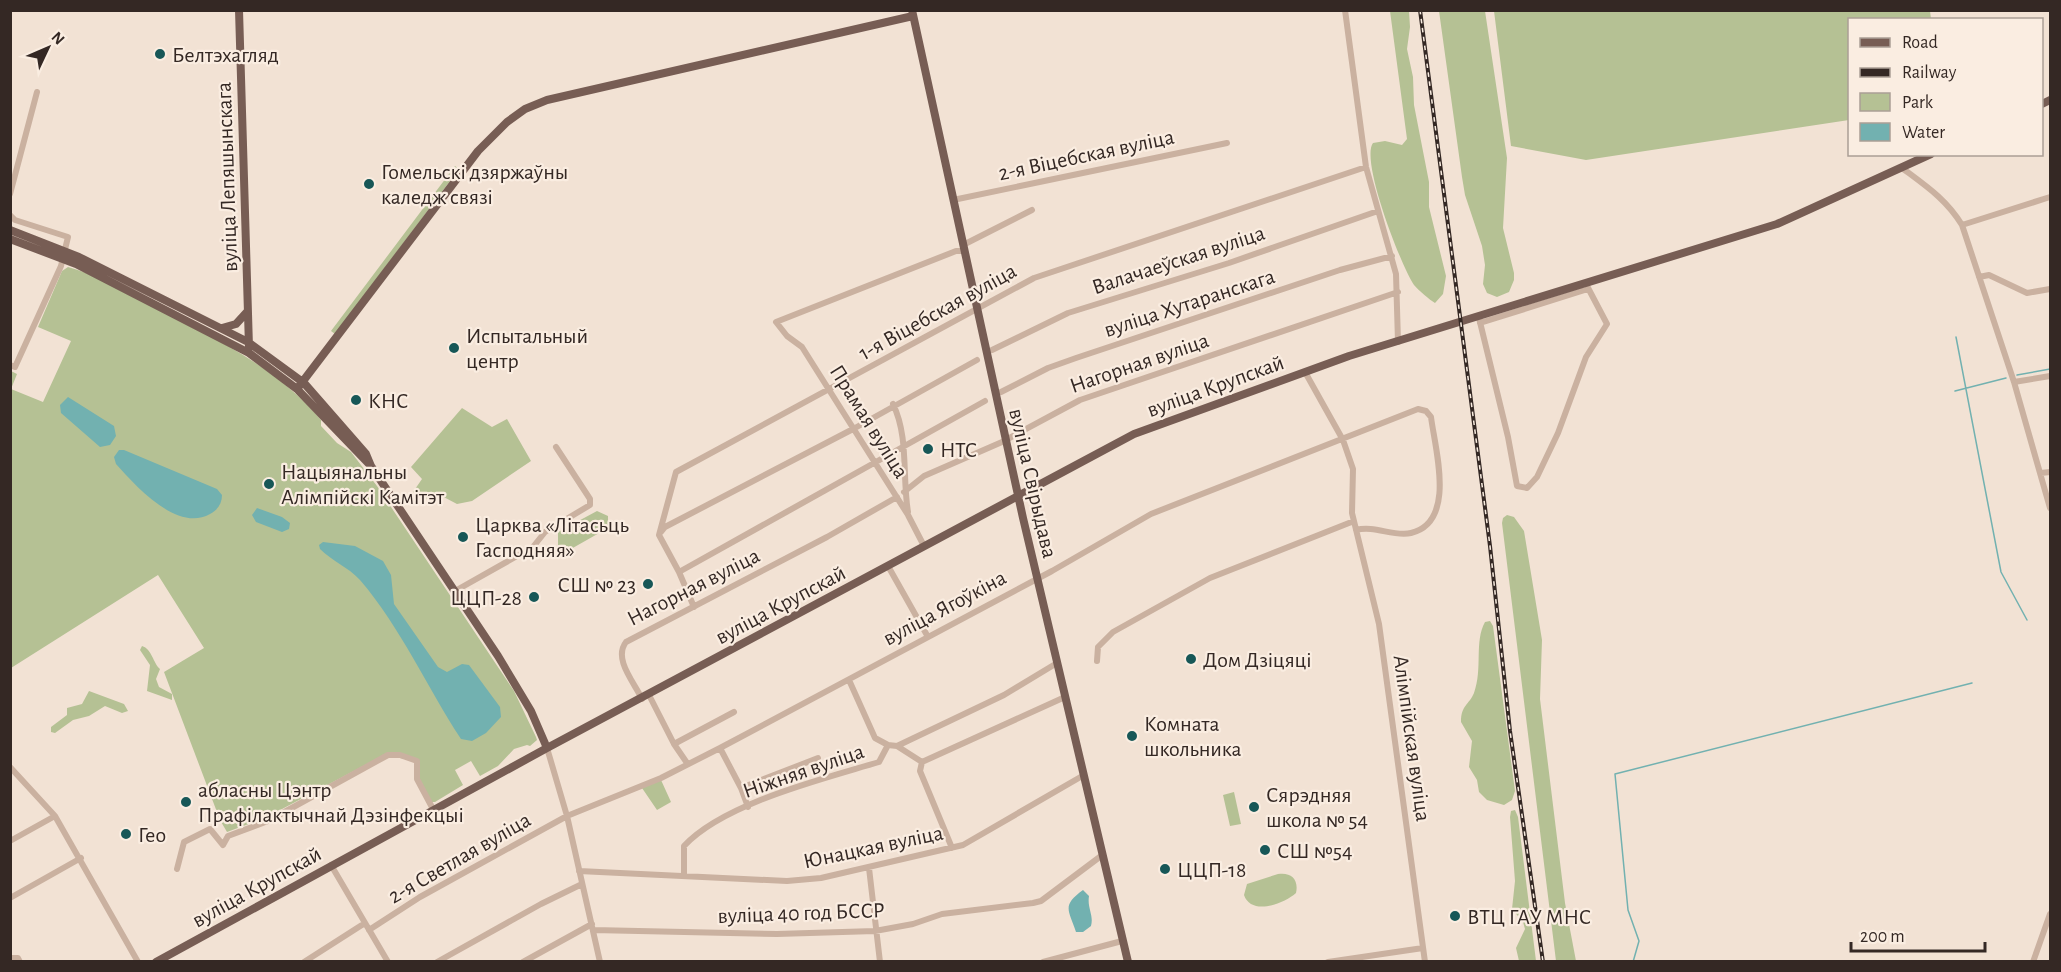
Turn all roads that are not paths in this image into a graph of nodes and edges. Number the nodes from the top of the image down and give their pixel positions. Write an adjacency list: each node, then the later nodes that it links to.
1 (239, 10): 26 (main road, вуліца Лепяшынскага)
2 (1345, 10): 7 (street)
3 (912, 13): 11 (main road, вуліца Свірыдава); 39 (main road)
4 (37, 92): 9 (street)
5 (1227, 142): 11 (street, 2-я Віцебская вуліца)
6 (1927, 156): 8 (main road, вуліца Крупскай)
7 (1366, 167): 13 (street); 25 (street, 1-я Віцебская вуліца)
8 (1902, 168): 15 (street); 22 (main road, вуліца Крупскай)
9 (10, 194)
10 (2050, 197): 15 (street)
11 (953, 200): 18 (main road, вуліца Свірыдава)
12 (1032, 210): 18 (street, 2-я Віцебская вуліца)
13 (1378, 211): 20 (street); 32 (street, Валачаеўская вуліца)
14 (10, 215): 19 (street)
15 (1962, 225): 21 (street)
16 (10, 230): 19 (main road)
17 (10, 239): 19 (main road)
18 (963, 248): 25 (main road, вуліца Свірыдава); 28 (street, 2-я Віцебская вуліца)
19 (64, 255): 29 (main road); 33 (main road); 35 (street)
20 (1392, 256): 24 (street); 41 (street, вуліца Хутаранскага)
21 (1979, 277): 23 (street); 38 (street)
22 (1587, 287): 27 (main road, вуліца Крупскай); 27 (street)
23 (2050, 289)
24 (1398, 292): 31 (street); 45 (street, Нагорная вуліца)
25 (977, 309): 40 (street, 1-я Віцебская вуліца); 45 (main road, вуліца Свірыдава)
26 (248, 311): 29 (main road); 30 (main road, вуліца Лепяшынскага)
27 (1479, 321): 31 (main road, вуліца Крупскай)
28 (776, 322): 40 (street, Прамая вуліца)
29 (220, 327): 30 (main road)
30 (248, 342): 33 (main road, вуліца Лепяшынскага); 39 (main road)
31 (1398, 342): 36 (main road, вуліца Крупскай)
32 (992, 350)
33 (249, 353): 39 (main road)
34 (977, 360): 43 (street)
35 (10, 365)
36 (1305, 372): 46 (street); 53 (main road, вуліца Крупскай)
37 (2050, 375): 38 (street)
38 (2014, 382): 51 (street)
39 (300, 386): 64 (main road)
40 (829, 390): 44 (street, Прамая вуліца); 59 (street, 1-я Віцебская вуліца)
41 (1001, 392)
42 (985, 401): 48 (street)
43 (893, 404): 44 (street); 48 (street)
44 (855, 428): 49 (street, Прамая вуліца); 59 (street)
45 (1005, 439): 52 (street, Нагорная вуліца); 53 (main road, вуліца Свірыдава)
46 (1343, 440): 57 (street); 58 (street, вуліца Ягоўкіна); 63 (street, вуліца Ягоўкіна)
47 (556, 447): 64 (street)
48 (904, 448): 49 (street); 52 (street)
49 (876, 464): 54 (street, Прамая вуліца); 62 (street)
50 (2050, 472): 51 (street)
51 (2040, 473): 55 (street)
52 (904, 492): 56 (street)
53 (1019, 495): 60 (main road, вуліца Крупскай); 63 (main road, вуліца Свірыдава)
54 (897, 497): 56 (street, Прамая вуліца); 65 (street, Нагорная вуліца)
55 (2050, 508)
56 (908, 514): 60 (street, Прамая вуліца)
57 (1354, 521): 58 (street, Алімпійская вуліца); 67 (street)
58 (1356, 530): 105 (street, Алімпійская вуліца)
59 (658, 535): 62 (street)
60 (924, 546): 61 (main road, вуліца Крупскай)
61 (888, 566): 66 (street); 70 (main road, вуліца Крупскай)
62 (679, 572): 65 (street)
63 (1037, 578): 66 (street, вуліца Ягоўкіна); 68 (main road, вуліца Свірыдава)
64 (455, 591): 76 (main road)
65 (694, 607): 70 (street, Нагорная вуліца)
66 (928, 637): 69 (street, вуліца Ягоўкіна)
67 (1097, 661)
68 (1057, 663): 71 (main road, вуліца Свірыдава); 75 (street)
69 (849, 680): 74 (street); 77 (street, вуліца Ягоўкіна)
70 (645, 697): 73 (street); 76 (main road, вуліца Крупскай)
71 (1065, 697): 79 (street); 82 (main road, вуліца Свірыдава)
72 (734, 712): 73 (street)
73 (674, 744): 80 (street)
74 (888, 745): 75 (street, Ніжняя вуліца); 84 (street, Ніжняя вуліца)
75 (897, 746): 79 (street, Ніжняя вуліца)
76 (548, 748): 85 (main road, вуліца Крупскай); 87 (street)
77 (720, 748): 80 (street, вуліца Ягоўкіна); 83 (street)
78 (818, 758): 83 (street)
79 (922, 762): 89 (street)
80 (687, 763): 87 (street, вуліца Ягоўкіна)
81 (10, 766): 86 (street)
82 (1084, 775): 89 (street, Юнацкая вуліца); 90 (main road, вуліца Свірыдава)
83 (741, 788): 84 (street)
84 (748, 807): 96 (street, Ніжняя вуліца)
85 (434, 810): 92 (main road, вуліца Крупскай); 93 (street)
86 (55, 816): 88 (street); 91 (street)
87 (567, 816): 95 (street); 102 (street, 2-я Светлая вуліца)
88 (10, 841)
89 (952, 848): 94 (street, Юнацкая вуліца)
90 (1101, 856): 103 (street, вуліца 40 год БССР); 104 (main road, вуліца Свірыдава)
91 (81, 858): 98 (street); 108 (street)
92 (331, 865): 100 (street); 109 (main road, вуліца Крупскай)
93 (177, 868)
94 (869, 868): 96 (street, Юнацкая вуліца); 103 (street)
95 (579, 871): 96 (street, Юнацкая вуліца); 97 (street)
96 (684, 876)
97 (582, 884): 101 (street); 112 (street)
98 (10, 898)
99 (2050, 914): 120 (street)
100 (365, 923): 102 (street); 110 (street)
101 (592, 927): 103 (street, вуліца 40 год БССР); 113 (street); 114 (street)
102 (369, 930): 111 (street)
103 (875, 931): 115 (street)
104 (1122, 941): 116 (street); 117 (main road, вуліца Свірыдава)
105 (1423, 948): 118 (street); 119 (street, Алімпійская вуліца)
106 (10, 958): 107 (street)
107 (20, 962)
108 (138, 962)
109 (156, 962)
110 (304, 962)
111 (388, 962)
112 (437, 962)
113 (524, 962)
114 (600, 962)
115 (880, 962)
116 (1043, 962)
117 (1128, 962)
118 (1328, 962)
119 (1425, 962)
120 (2033, 962)

